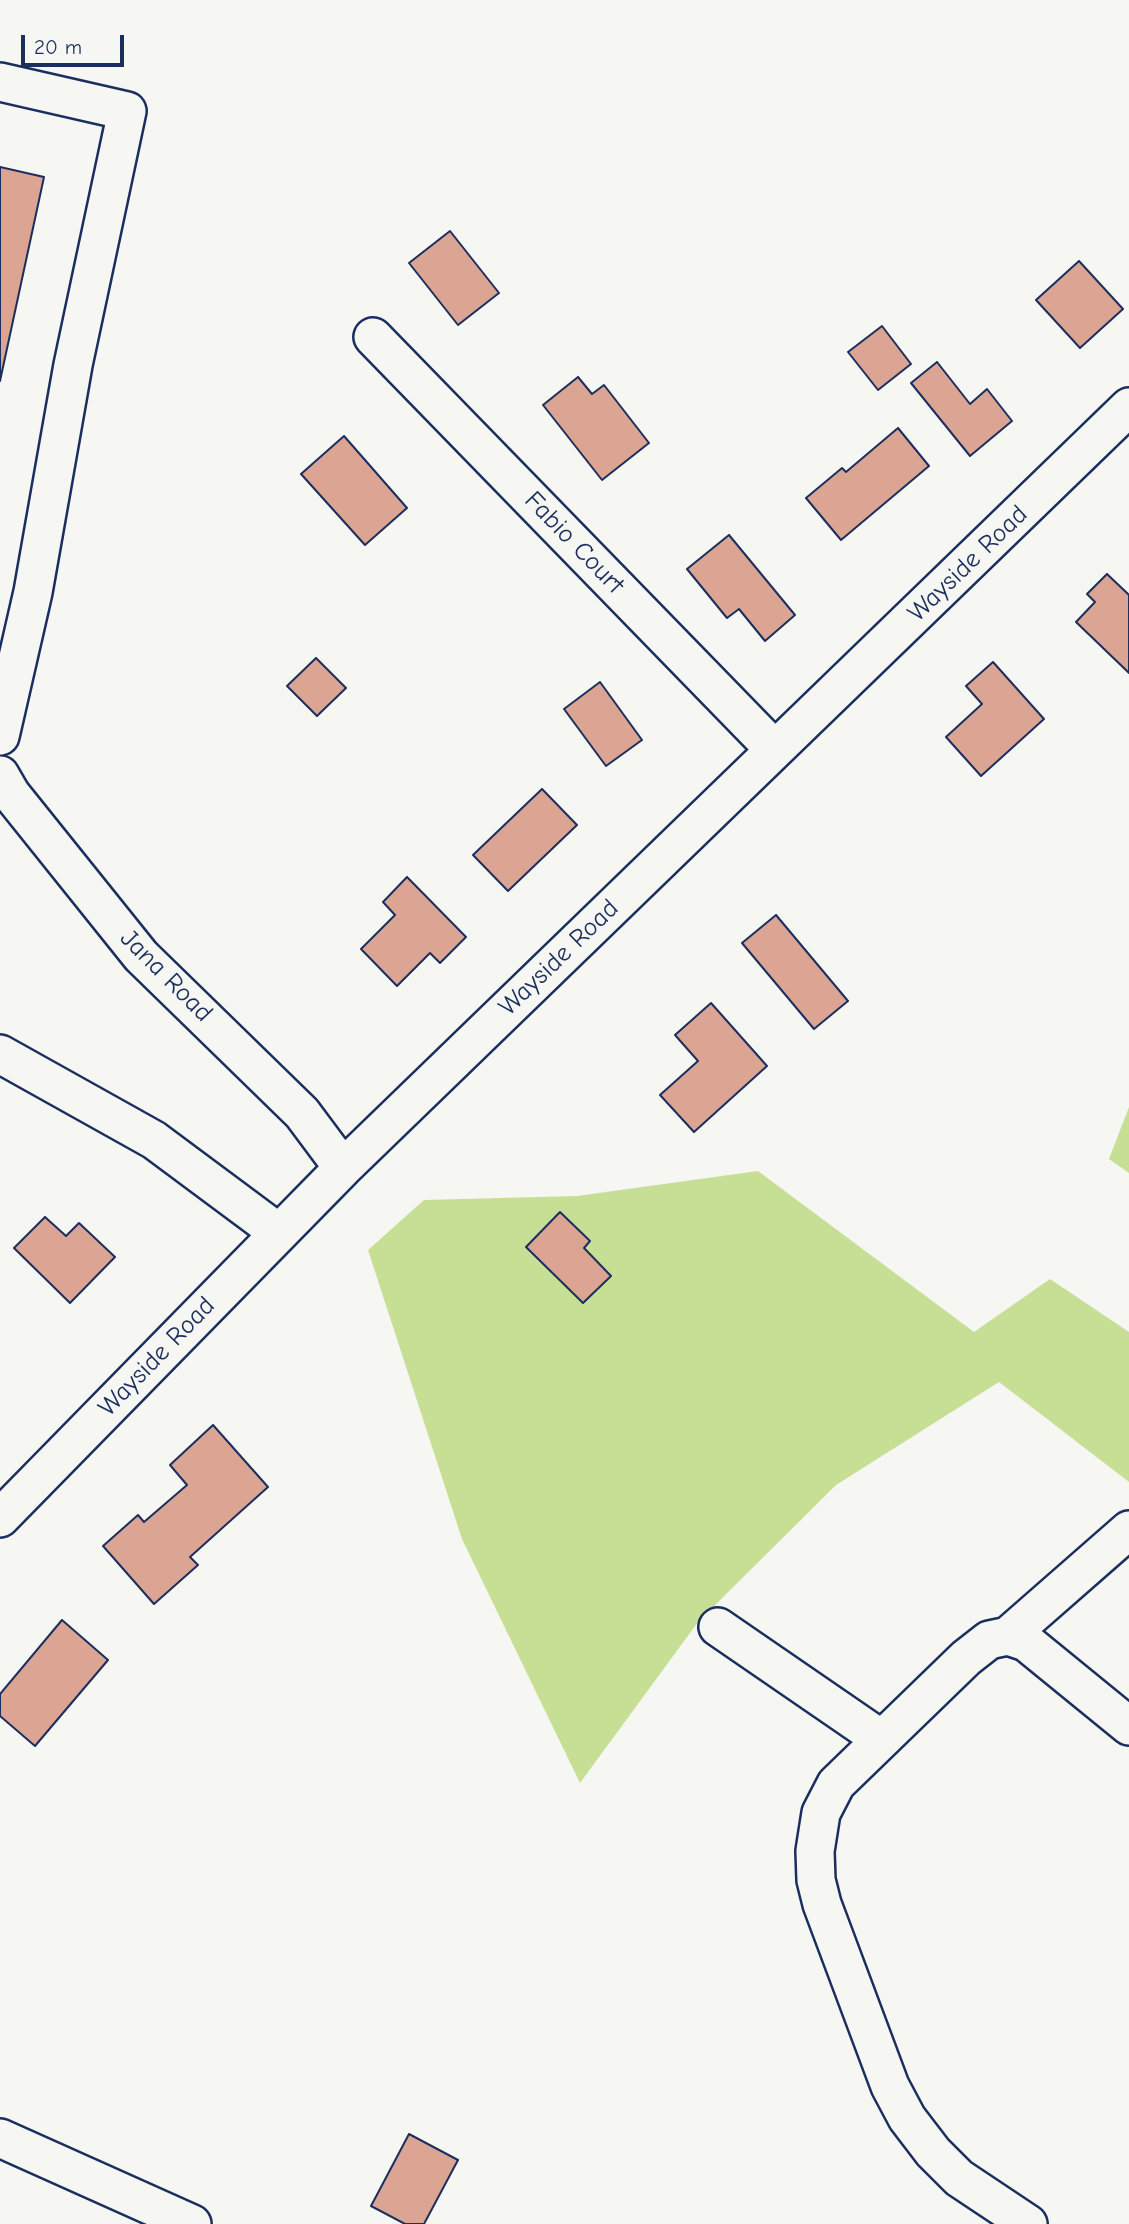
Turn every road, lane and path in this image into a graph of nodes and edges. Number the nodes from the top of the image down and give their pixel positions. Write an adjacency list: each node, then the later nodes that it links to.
1 (0, 82): 4 (street)
2 (373, 337): 5 (street, Fabio Court)
3 (1129, 407): 5 (street, Wayside Road)
4 (0, 736)
5 (774, 749): 8 (street, Wayside Road)
6 (0, 775): 8 (street, Jana Road)
7 (0, 1054): 9 (street)
8 (343, 1168): 9 (street, Wayside Road)
9 (279, 1233): 10 (street, Wayside Road)
10 (0, 1518)
11 (1129, 1530): 13 (street)
12 (718, 1627): 15 (street)
13 (1008, 1636): 14 (street); 15 (street)
14 (1129, 1726)
15 (881, 1739): 18 (street)
16 (0, 2137): 17 (street)
17 (191, 2224)
18 (1028, 2224)

